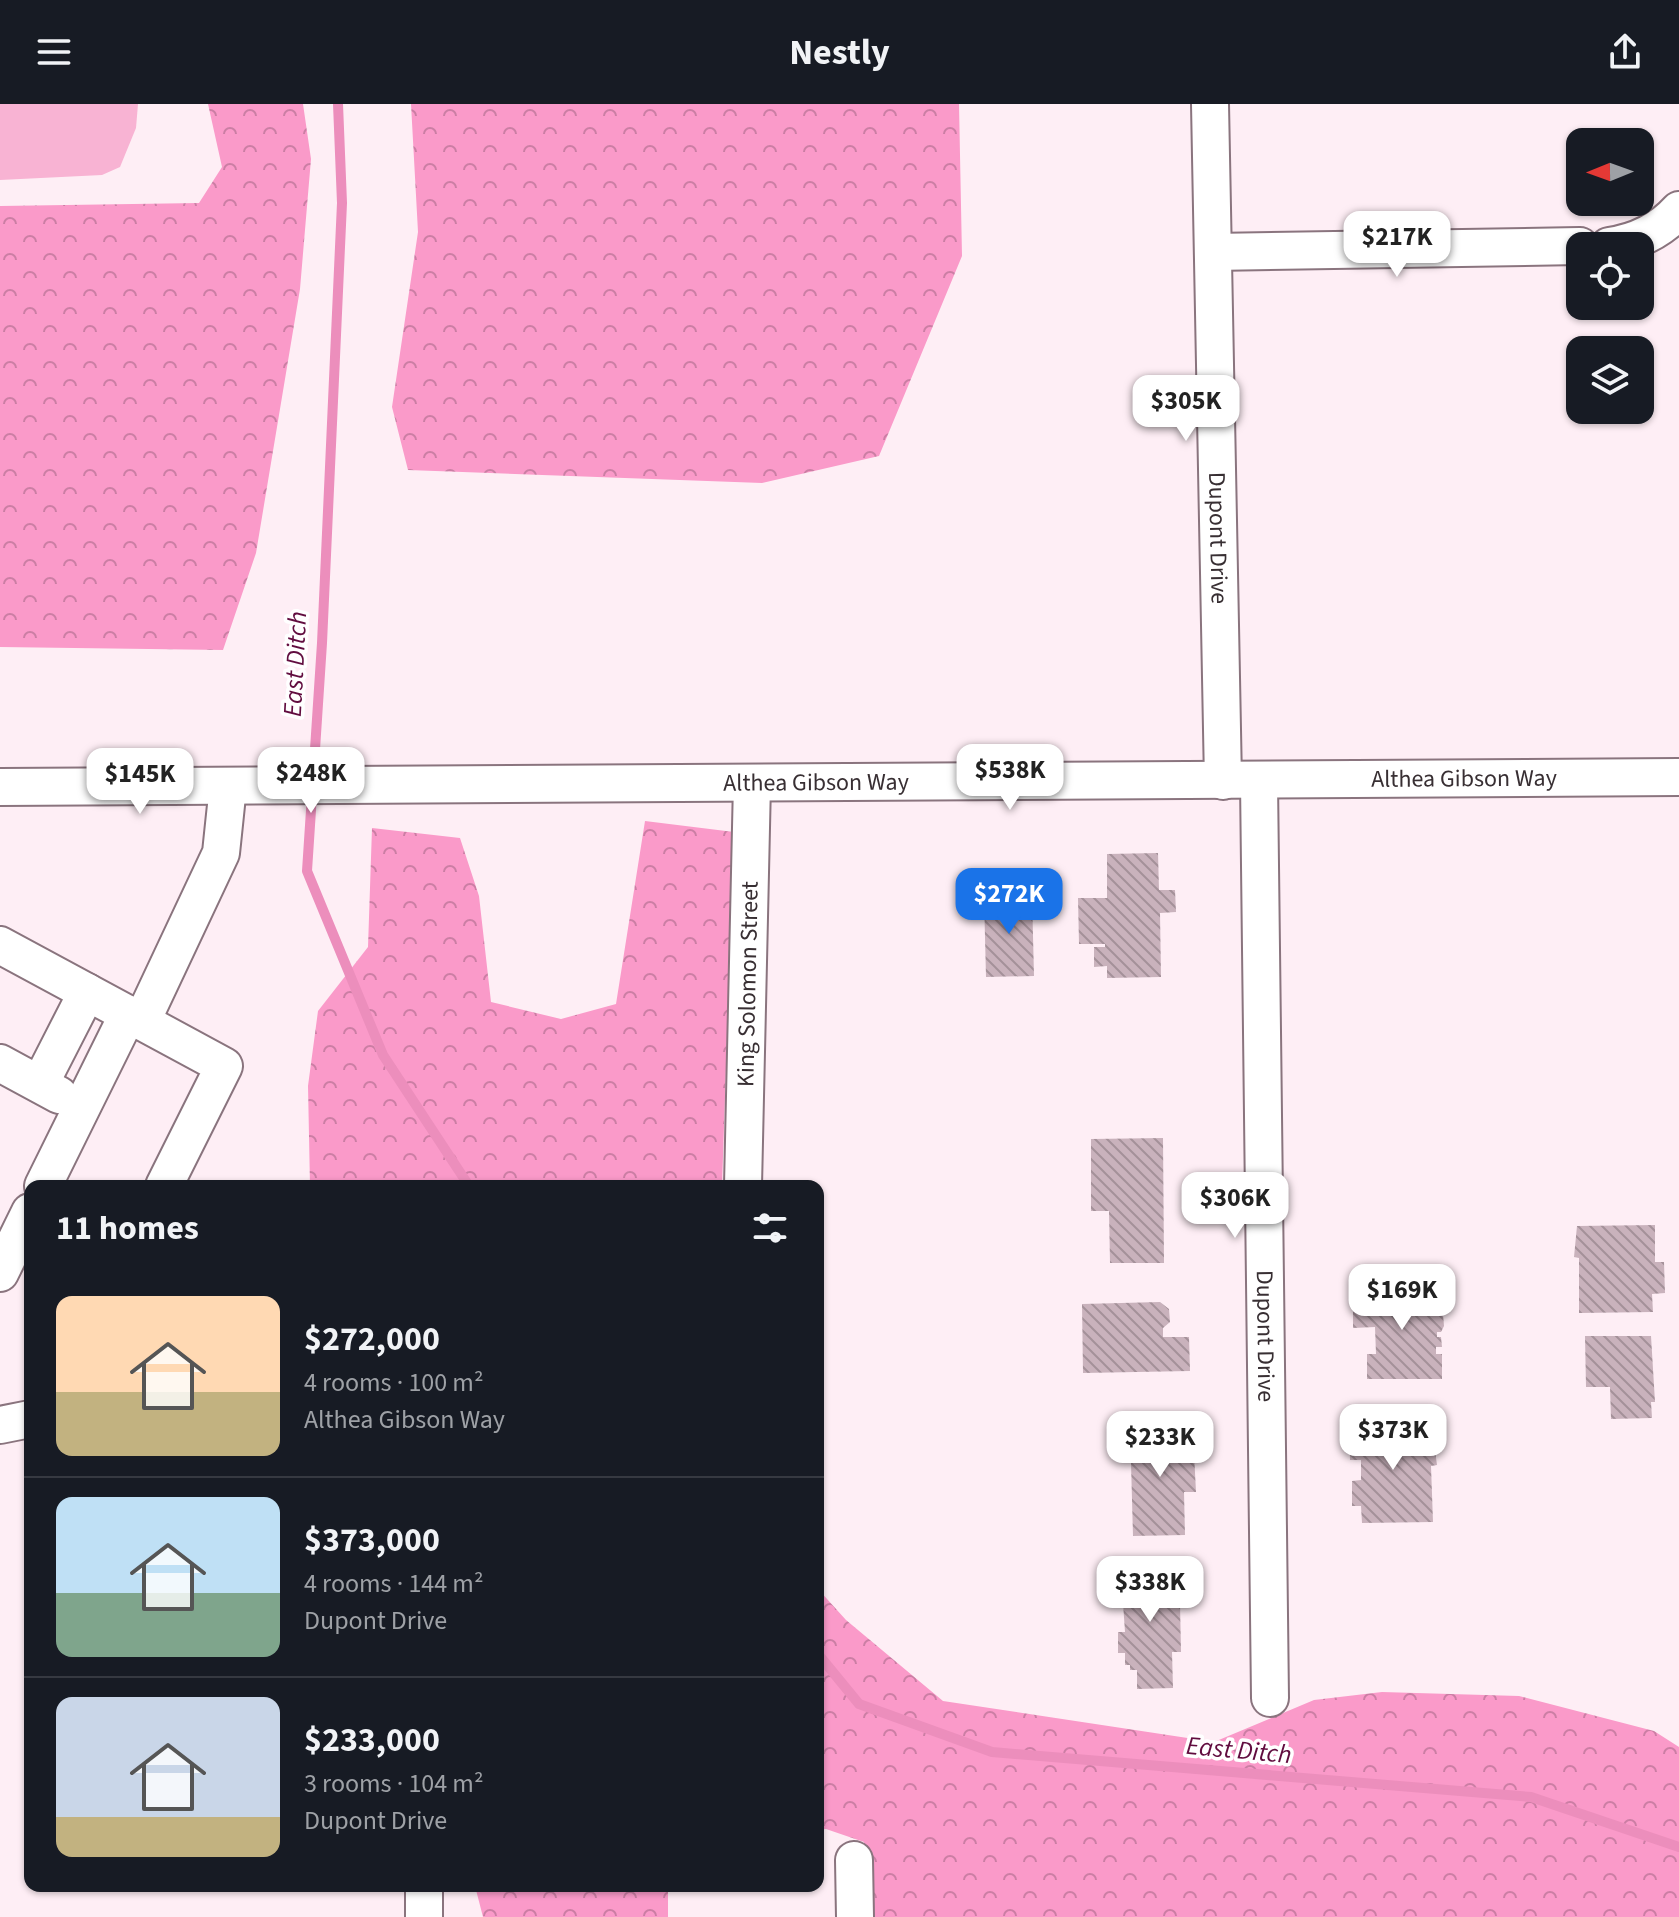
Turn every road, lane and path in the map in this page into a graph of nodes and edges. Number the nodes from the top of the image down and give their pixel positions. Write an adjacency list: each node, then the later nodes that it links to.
1 (1210, 104): 5 (street, Dupont Drive)
2 (1679, 210): 3 (street)
3 (1653, 232)
4 (1566, 246): 5 (street)
5 (1213, 252): 7 (street, Dupont Drive)
6 (1679, 777): 8 (street, Althea Gibson Way)
7 (1223, 781): 8 (street, Althea Gibson Way); 9 (street, Althea Gibson Way)
8 (1259, 782): 25 (street, Dupont Drive)
9 (752, 783): 10 (street, Althea Gibson Way); 20 (street, King Solomon Street)
10 (228, 786): 11 (street, Althea Gibson Way); 14 (street)
11 (0, 787)
12 (0, 945): 13 (street)
13 (87, 992): 14 (street); 16 (street)
14 (135, 1018): 17 (street); 19 (street)
15 (0, 1063): 16 (street)
16 (40, 1084): 17 (street)
17 (82, 1107): 18 (street)
18 (46, 1180)
19 (167, 1180)
20 (743, 1180)
21 (24, 1224): 22 (street)
22 (0, 1273)
23 (24, 1420): 24 (street)
24 (0, 1425)
25 (1270, 1698)
26 (854, 1860): 29 (street)
27 (424, 1892): 28 (street)
28 (424, 1917)
29 (855, 1917)

